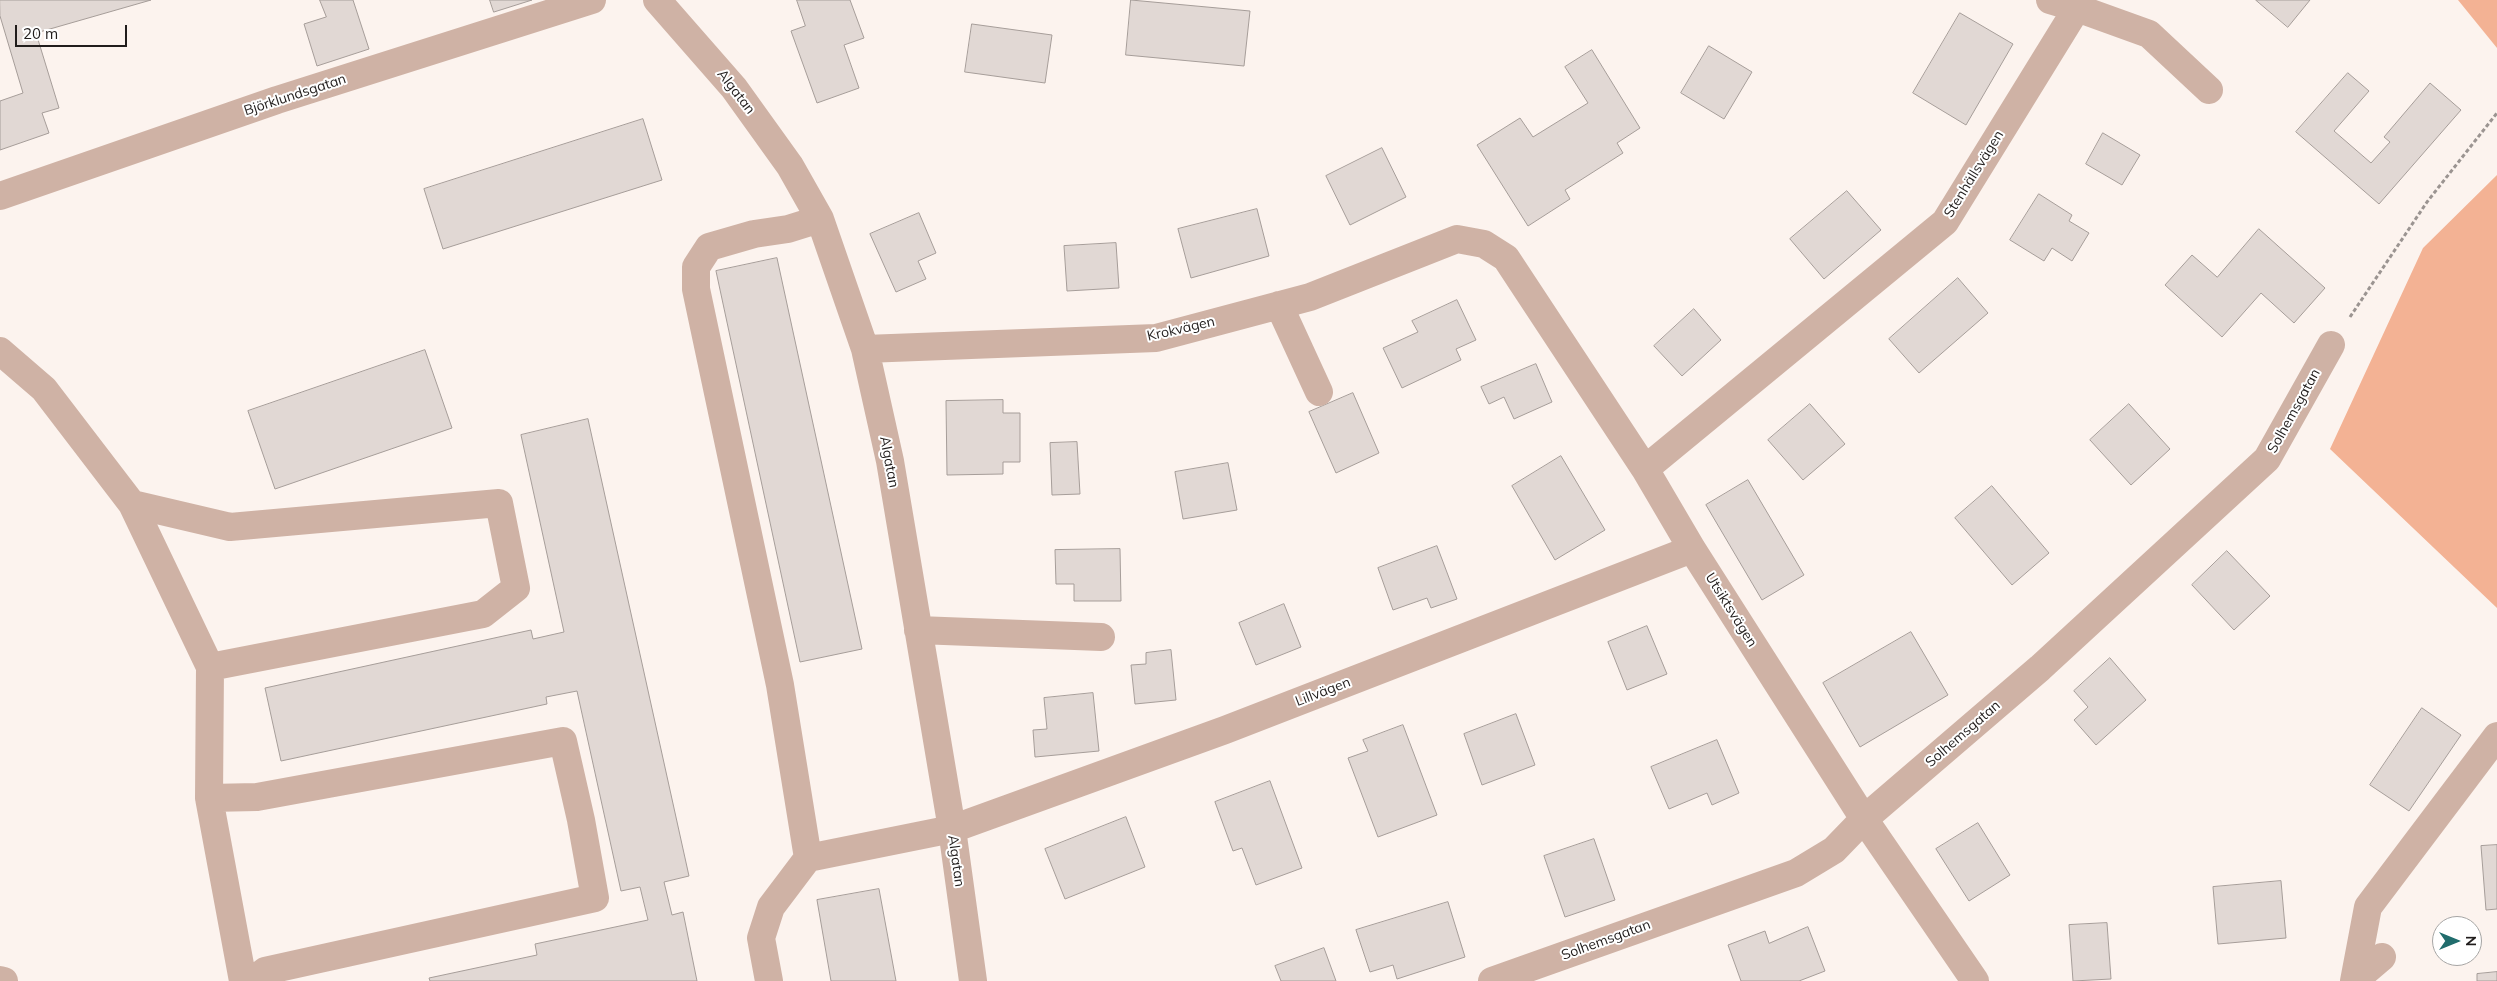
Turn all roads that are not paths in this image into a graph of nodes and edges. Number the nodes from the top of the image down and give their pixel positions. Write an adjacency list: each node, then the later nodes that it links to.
1 (592, 0): 6 (street, Björklundsgatan)
2 (657, 0): 7 (street, Algatan)
3 (2050, 0): 4 (street)
4 (2077, 8): 5 (street); 14 (street, Stenhällsvägen)
5 (2209, 90)
6 (0, 196)
7 (820, 219): 11 (street, Algatan); 24 (street)
8 (1484, 244): 9 (street, Krokvägen); 14 (street, Utsiktsvägen)
9 (1279, 305): 11 (street, Krokvägen); 13 (street)
10 (2331, 345): 22 (street, Solhemsgatan)
11 (865, 349): 17 (street, Algatan)
12 (0, 351): 15 (street)
13 (1319, 392)
14 (1645, 469): 16 (street, Utsiktsvägen)
15 (132, 504): 19 (street); 19 (street)
16 (1692, 549): 22 (street, Utsiktsvägen); 23 (street, Lillvägen)
17 (918, 630): 18 (street); 23 (street, Algatan)
18 (1100, 637)
19 (210, 667): 21 (street)
20 (2497, 736): 34 (street)
21 (209, 798): 28 (street); 29 (street)
22 (1864, 819): 32 (street, Solhemsgatan); 33 (street, Utsiktsvägen)
23 (952, 829): 24 (street, Lillvägen); 31 (street, Algatan)
24 (808, 858): 30 (street)
25 (2382, 957): 34 (street)
26 (0, 980): 27 (street)
27 (4, 981)
28 (243, 981)
29 (252, 981)
30 (769, 981)
31 (974, 981)
32 (1492, 981)
33 (1975, 981)
34 (2354, 981)

